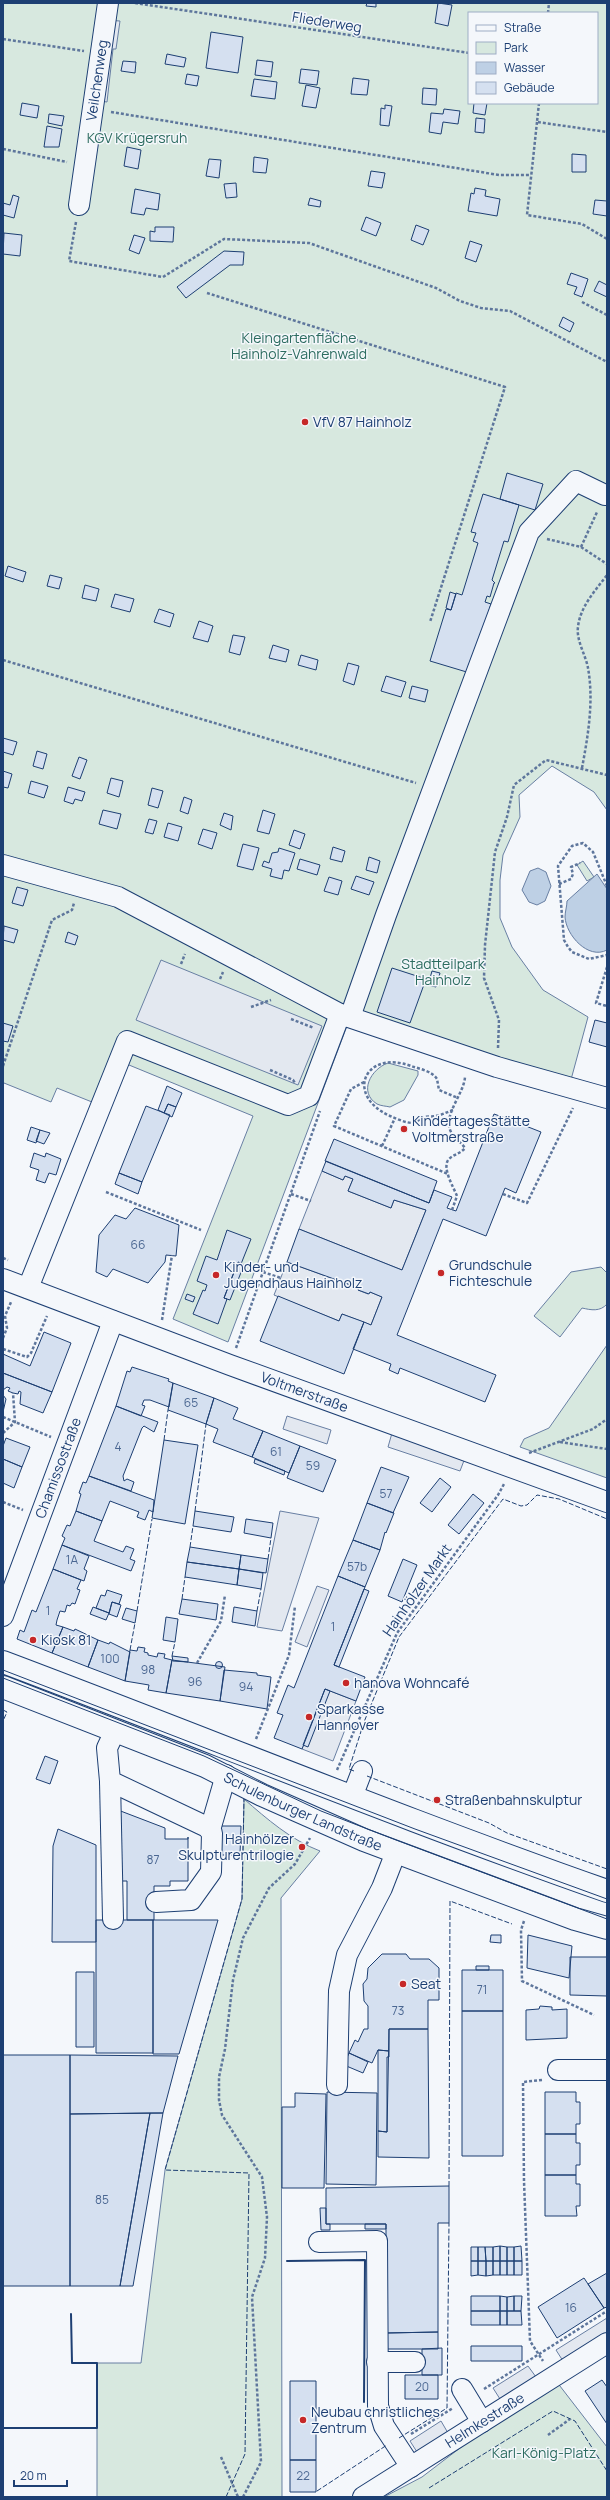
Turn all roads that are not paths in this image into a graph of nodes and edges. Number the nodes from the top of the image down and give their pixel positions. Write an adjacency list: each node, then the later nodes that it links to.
1 (108, 3): 2 (street, Veilchenweg)
2 (79, 205)
3 (605, 495): 5 (street)
4 (3, 865): 5 (street)
5 (345, 1016): 6 (street); 7 (street)
6 (607, 1098)
7 (17, 1284): 8 (street, Voltmerstraße)
8 (113, 1321): 9 (street, Voltmerstraße); 10 (street, Chamissostraße)
9 (607, 1502)
10 (3, 1616)
11 (3, 1662): 17 (main road, Schulenburger Landstraße)
12 (3, 1687): 13 (main road, Schulenburger Landstraße)
13 (115, 1731): 15 (main road, Schulenburger Landstraße); 16 (street)
14 (362, 1771): 17 (street)
15 (226, 1775): 18 (street); 19 (main road, Schulenburger Landstraße)
16 (110, 1781): 18 (street); 22 (street)
17 (352, 1797): 20 (main road, Schulenburger Landstraße)
18 (210, 1830): 21 (street)
19 (396, 1852): 23 (main road, Schulenburger Landstraße); 26 (street)
20 (607, 1892)
21 (156, 1902)
22 (113, 1919)
23 (607, 1928)
24 (558, 2070): 25 (street)
25 (607, 2070)
26 (337, 2085)
27 (319, 2242): 29 (street)
28 (607, 2343): 32 (street, Helmkestraße)
29 (377, 2362): 30 (street); 33 (street)
30 (415, 2362)
31 (462, 2389): 32 (street)
32 (482, 2422): 33 (street, Helmkestraße)
33 (411, 2466): 34 (street, Helmkestraße)
34 (363, 2497)

